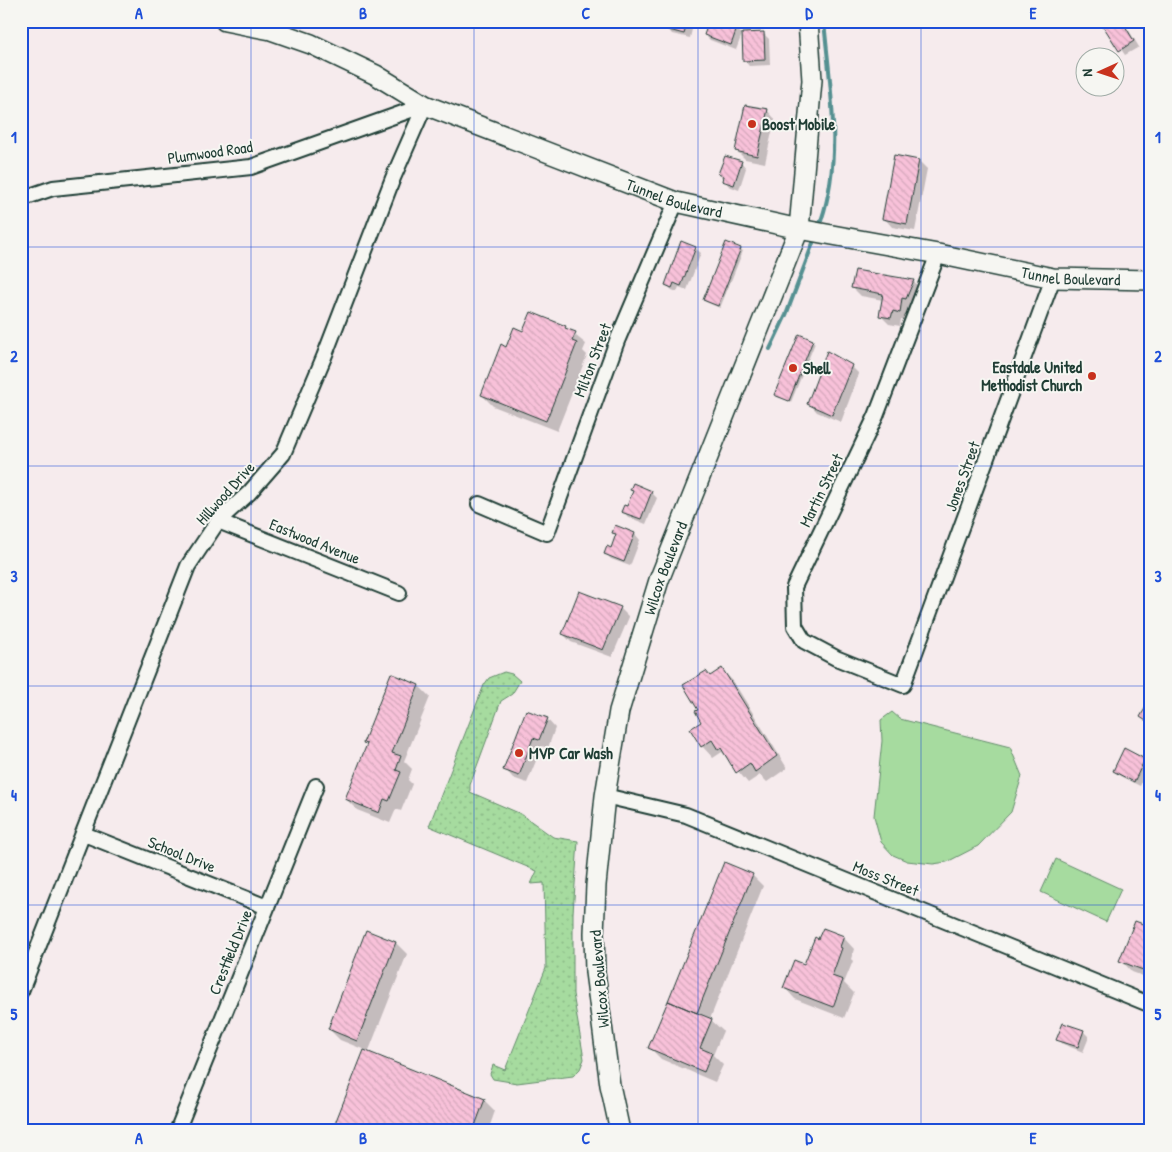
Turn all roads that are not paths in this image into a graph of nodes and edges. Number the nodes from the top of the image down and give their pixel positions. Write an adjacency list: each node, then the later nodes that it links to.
1 (226, 21): 3 (main road, Tunnel Boulevard)
2 (808, 21): 6 (main road, Wilcox Boulevard)
3 (425, 104): 4 (street, Plumwood Road); 5 (main road, Tunnel Boulevard); 11 (street, Hillwood Drive)
4 (21, 199)
5 (676, 202): 6 (main road, Tunnel Boulevard); 10 (street, Milton Street)
6 (799, 229): 7 (main road, Tunnel Boulevard); 15 (main road, Wilcox Boulevard)
7 (938, 254): 8 (main road, Tunnel Boulevard); 13 (street, Martin Street)
8 (1053, 278): 9 (main road, Tunnel Boulevard); 13 (street, Jones Street)
9 (1151, 280)
10 (480, 504)
11 (218, 521): 12 (street, Eastwood Avenue); 16 (street, Hillwood Drive)
12 (399, 593)
13 (903, 685)
14 (316, 786): 17 (street, Crestfield Drive)
15 (605, 796): 19 (street, Moss Street); 21 (main road, Wilcox Boulevard)
16 (84, 834): 17 (street, School Drive); 18 (street, Hillwood Drive)
17 (267, 907): 20 (street, Crestfield Drive)
18 (21, 991)
19 (1151, 1005)
20 (176, 1131)
21 (620, 1131)

